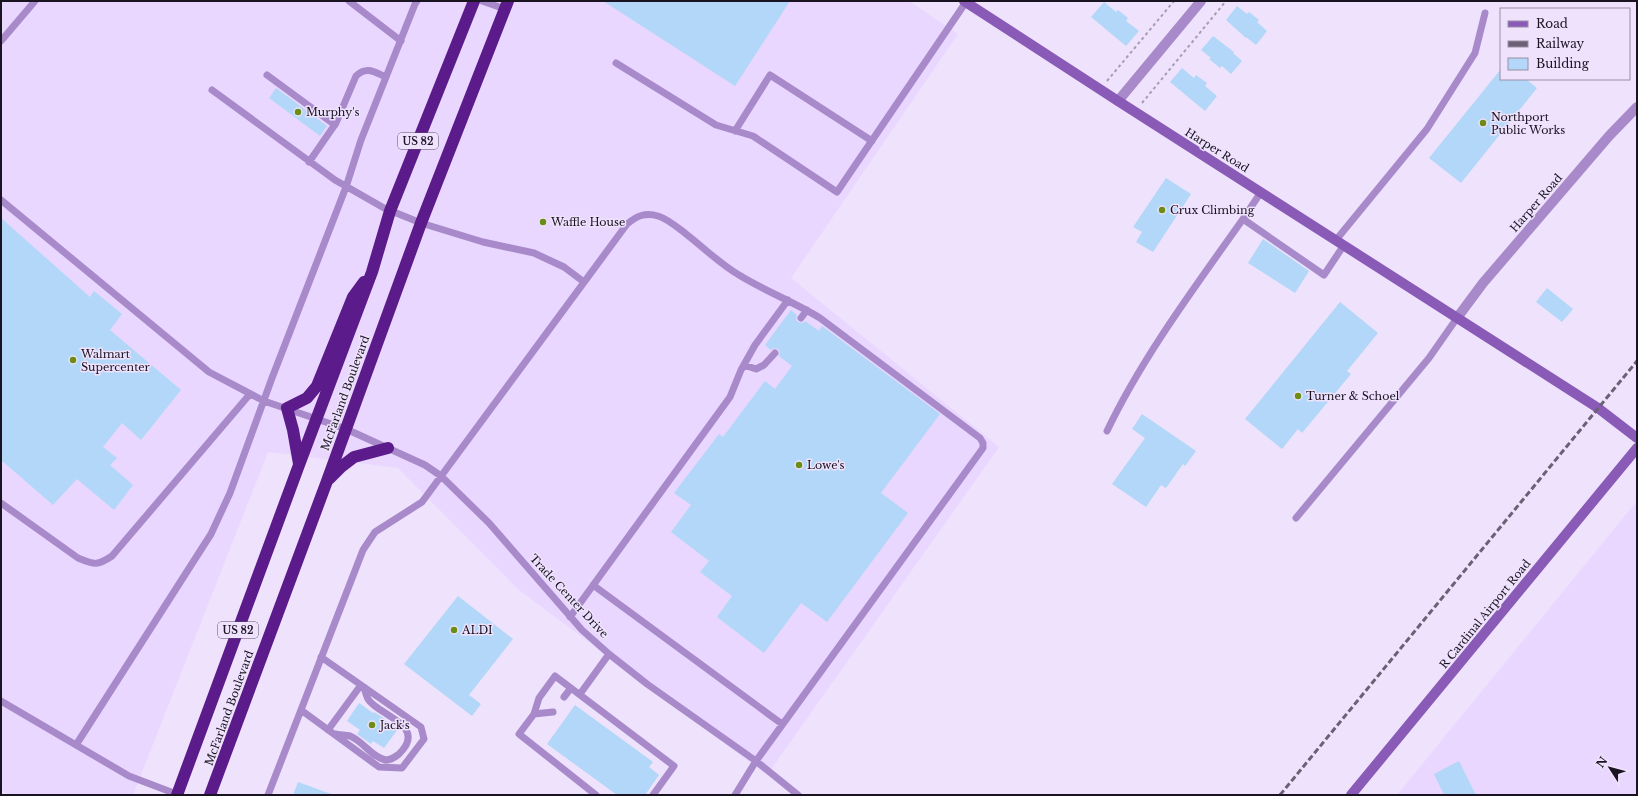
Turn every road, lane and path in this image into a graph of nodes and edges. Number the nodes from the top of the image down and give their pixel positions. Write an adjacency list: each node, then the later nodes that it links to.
1 (34, 1): 12 (lane)
2 (349, 1): 13 (lane)
3 (417, 1): 13 (lane)
4 (474, 1): 29 (highway, McFarland Boulevard / US 82)
5 (482, 1): 10 (lane)
6 (965, 1): 17 (street, Harper Road); 24 (lane)
7 (1174, 1): 17 (path)
8 (1201, 1): 19 (street)
9 (1226, 1): 21 (path)
10 (507, 5): 31 (highway, McFarland Boulevard / US 82)
11 (1486, 13): 32 (lane)
12 (1, 40)
13 (401, 41): 16 (lane)
14 (616, 63): 23 (lane)
15 (267, 75): 22 (lane)
16 (386, 77): 22 (lane); 26 (lane)
17 (1100, 89): 19 (street, Harper Road)
18 (212, 90): 25 (lane)
19 (1118, 101): 21 (street, Harper Road)
20 (1637, 107): 38 (street, Harper Road)
21 (1134, 112): 27 (street, Harper Road)
22 (335, 125): 25 (lane)
23 (736, 131): 24 (lane); 24 (lane)
24 (872, 141)
25 (309, 162): 26 (lane)
26 (346, 187): 29 (lane); 42 (lane)
27 (1261, 192): 30 (lane); 32 (street, Harper Road)
28 (1, 200): 41 (lane, Trade Center Drive)
29 (390, 211): 31 (lane); 33 (highway, McFarland Boulevard / US 82)
30 (1243, 219): 32 (lane); 46 (lane)
31 (421, 223): 34 (lane); 45 (highway, McFarland Boulevard / US 82)
32 (1340, 242): 38 (street, Harper Road)
33 (372, 272): 43 (highway); 44 (highway, McFarland Boulevard / US 82)
34 (584, 282): 35 (lane); 51 (lane)
35 (788, 300): 36 (lane); 40 (lane)
36 (807, 310): 37 (lane); 67 (lane)
37 (801, 318)
38 (1457, 318): 47 (street, Harper Road); 54 (lane)
39 (775, 353): 40 (lane)
40 (744, 365): 55 (lane)
41 (250, 394): 42 (lane, Trade Center Drive); 53 (lane)
42 (264, 401): 43 (lane, Trade Center Drive); 69 (lane)
43 (287, 408): 44 (lane, Trade Center Drive); 50 (highway)
44 (317, 420): 45 (lane, Trade Center Drive); 50 (highway, McFarland Boulevard / US 82)
45 (346, 429): 48 (lane, Trade Center Drive); 52 (highway, McFarland Boulevard / US 82)
46 (1107, 431)
47 (1637, 438)
48 (388, 448): 51 (lane, Trade Center Drive); 52 (highway)
49 (1637, 448): 78 (street, R Cardinal Airport Road)
50 (299, 465): 71 (highway, McFarland Boulevard / US 82)
51 (441, 476): 56 (lane, Trade Center Drive); 58 (lane)
52 (327, 481): 72 (highway, McFarland Boulevard / US 82)
53 (1, 503)
54 (1296, 518)
55 (593, 585): 56 (lane); 67 (lane)
56 (570, 617): 57 (lane, Trade Center Drive)
57 (609, 654): 61 (lane); 70 (lane, Trade Center Drive)
58 (321, 657): 59 (lane); 64 (lane)
59 (362, 686): 68 (lane); 68 (lane); 68 (lane)
60 (571, 688): 61 (lane); 62 (lane); 66 (lane)
61 (580, 694): 75 (lane)
62 (564, 696)
63 (1, 701): 69 (lane)
64 (301, 710): 68 (lane); 73 (lane)
65 (553, 712): 66 (lane)
66 (534, 714): 74 (lane)
67 (782, 724): 70 (lane)
68 (331, 732)
69 (76, 745): 71 (lane)
70 (756, 761): 76 (lane); 77 (lane, Trade Center Drive)
71 (178, 795)
72 (210, 795)
73 (268, 795)
74 (596, 795)
75 (653, 795)
76 (735, 795)
77 (798, 795)
78 (1351, 795)

